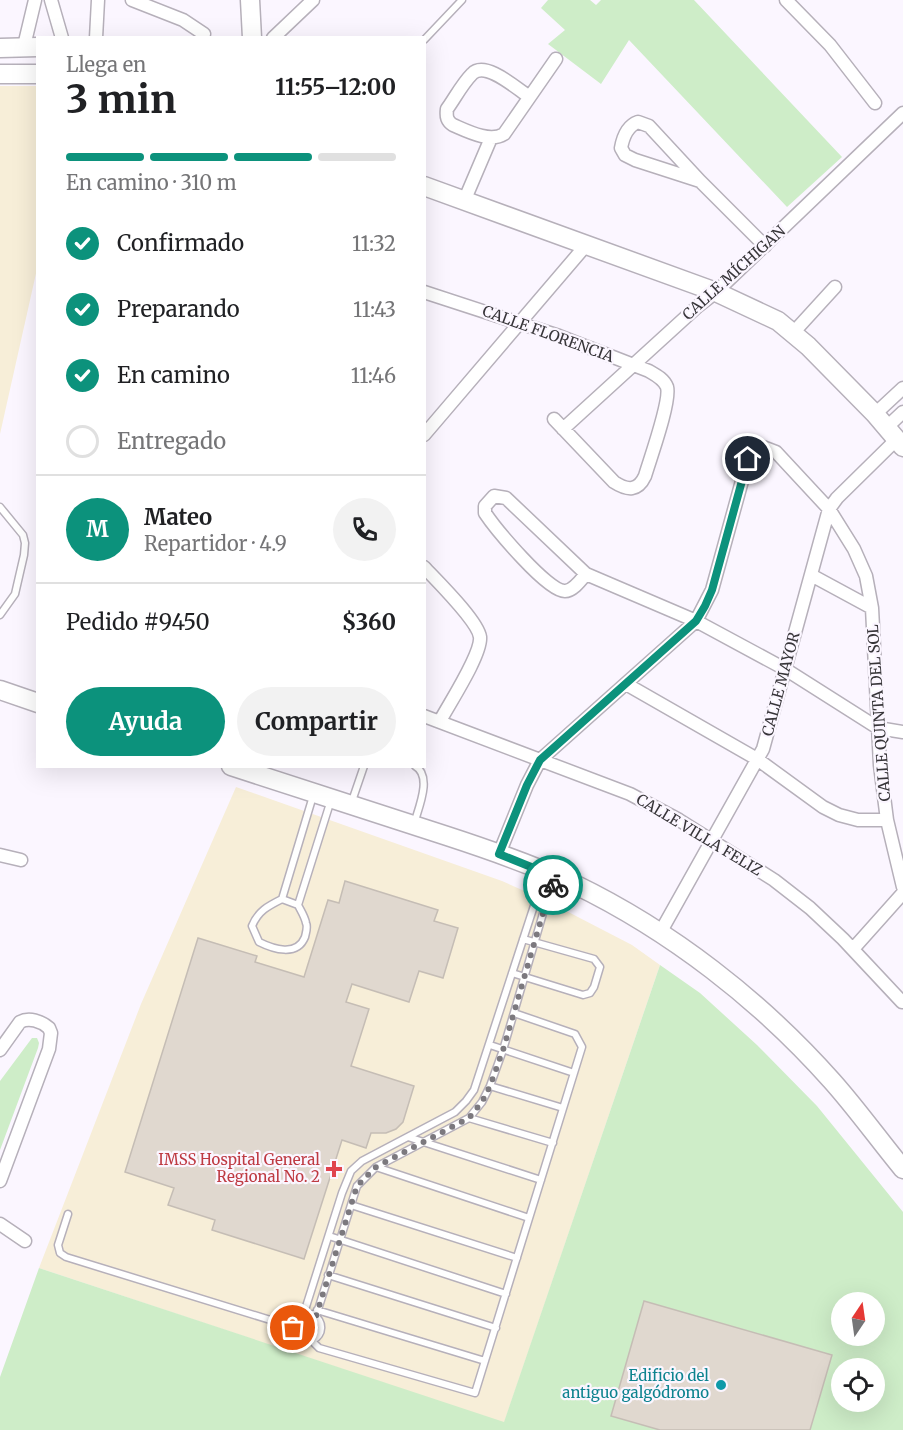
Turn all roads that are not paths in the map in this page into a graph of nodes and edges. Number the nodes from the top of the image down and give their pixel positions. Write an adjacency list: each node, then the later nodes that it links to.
1 (35, 0): 15 (street)
2 (51, 0): 10 (street)
3 (98, 0): 11 (street)
4 (132, 0): 9 (street)
5 (250, 0): 12 (main road)
6 (313, 0): 13 (street)
7 (462, 0): 14 (lane)
8 (786, 0): 21 (street)
9 (204, 34)
10 (61, 36)
11 (96, 36)
12 (252, 36)
13 (275, 36)
14 (426, 38)
15 (31, 47): 16 (main road)
16 (0, 48)
17 (556, 59): 20 (street)
18 (0, 74): 19 (main road)
19 (36, 74)
20 (528, 96): 23 (street); 23 (street)
21 (875, 103)
22 (903, 113): 28 (street, CALLE MÍCHIGAN)
23 (491, 138): 26 (street)
24 (700, 181): 24 (street); 28 (street)
25 (426, 187): 26 (main road)
26 (465, 199): 27 (main road)
27 (587, 244): 30 (main road); 32 (street)
28 (765, 246): 30 (street, CALLE MÍCHIGAN)
29 (835, 287): 33 (street)
30 (716, 292): 33 (main road); 34 (street, CALLE MÍCHIGAN)
31 (426, 293): 32 (street, CALLE FLORENCIA)
32 (519, 323): 34 (street, CALLE FLORENCIA); 40 (street)
33 (793, 333): 39 (main road)
34 (633, 365): 38 (street, CALLE MÍCHIGAN); 38 (street, CALLE FLORENCIA)
35 (903, 388): 39 (street)
36 (903, 412): 39 (street)
37 (554, 419): 38 (street)
38 (563, 429)
39 (891, 432): 42 (street, CALLE MAYOR)
40 (426, 433)
41 (0, 507): 47 (lane)
42 (829, 509): 45 (street, CALLE MAYOR); 46 (street, CALLE QUINTA DEL SOL); 48 (street, CALLE QUINTA DEL SOL)
43 (426, 569): 54 (street)
44 (586, 574): 44 (street); 48 (street)
45 (811, 574): 46 (street, CALLE QUINTA DEL SOL); 49 (street, CALLE MAYOR)
46 (872, 608): 55 (street, CALLE QUINTA DEL SOL)
47 (0, 615)
48 (696, 621): 49 (street); 50 (street)
49 (785, 669): 55 (street); 57 (street, CALLE MAYOR)
50 (626, 684): 57 (street); 58 (street)
51 (0, 690): 52 (main road)
52 (36, 702)
53 (426, 717): 54 (street, CALLE VILLA FELIZ)
54 (440, 721): 58 (street, CALLE VILLA FELIZ)
55 (878, 728): 56 (street); 65 (street, CALLE QUINTA DEL SOL)
56 (903, 732)
57 (758, 759): 65 (street); 67 (street, CALLE MAYOR)
58 (540, 760): 67 (street, CALLE VILLA FELIZ); 68 (street)
59 (239, 768): 62 (main road)
60 (363, 768): 64 (lane)
61 (418, 768): 66 (lane)
62 (314, 793): 63 (main road); 74 (lane)
63 (332, 799): 64 (main road); 75 (lane)
64 (351, 805): 66 (main road)
65 (887, 820): 72 (street, CALLE QUINTA DEL SOL)
66 (414, 825): 68 (main road)
67 (712, 840): 76 (street, CALLE MAYOR); 79 (street, CALLE VILLA FELIZ)
68 (499, 854): 71 (main road)
69 (0, 855): 70 (street)
70 (21, 860)
71 (551, 874): 76 (main road); 77 (lane); 78 (lane)
72 (903, 887)
73 (903, 893): 79 (street)
74 (282, 899): 75 (lane); 75 (lane)
75 (298, 905)
76 (660, 933): 96 (main road)
77 (524, 939): 78 (lane); 80 (lane)
78 (535, 942): 81 (lane); 81 (lane)
79 (853, 949): 83 (street, CALLE VILLA FELIZ)
80 (513, 973): 81 (lane); 85 (lane)
81 (524, 977): 84 (lane)
82 (903, 994): 83 (street)
83 (903, 1004)
84 (514, 1013): 87 (lane); 88 (lane)
85 (490, 1045): 87 (lane); 92 (lane)
86 (0, 1050): 98 (street)
87 (503, 1050): 88 (lane); 89 (lane)
88 (574, 1073): 90 (lane)
89 (490, 1086): 90 (lane); 91 (lane)
90 (563, 1108): 94 (lane)
91 (469, 1118): 93 (lane); 94 (lane)
92 (408, 1137): 93 (lane); 103 (lane)
93 (424, 1142): 95 (lane); 97 (lane)
94 (553, 1143): 97 (lane)
95 (376, 1167): 99 (lane); 101 (lane)
96 (903, 1169)
97 (541, 1180): 101 (lane)
98 (0, 1181)
99 (351, 1205): 104 (lane); 106 (lane)
100 (68, 1214): 111 (lane)
101 (530, 1218): 106 (lane)
102 (0, 1224): 105 (street)
103 (329, 1236): 104 (lane); 109 (lane)
104 (340, 1240): 107 (lane); 108 (lane)
105 (26, 1241)
106 (517, 1258): 108 (lane)
107 (328, 1275): 110 (lane); 112 (lane)
108 (506, 1294): 112 (lane)
109 (304, 1313): 110 (lane); 111 (lane)
110 (317, 1313): 113 (lane); 114 (lane)
111 (293, 1328): 113 (lane)
112 (496, 1328): 114 (lane)
113 (312, 1341): 114 (lane)
114 (485, 1361)

